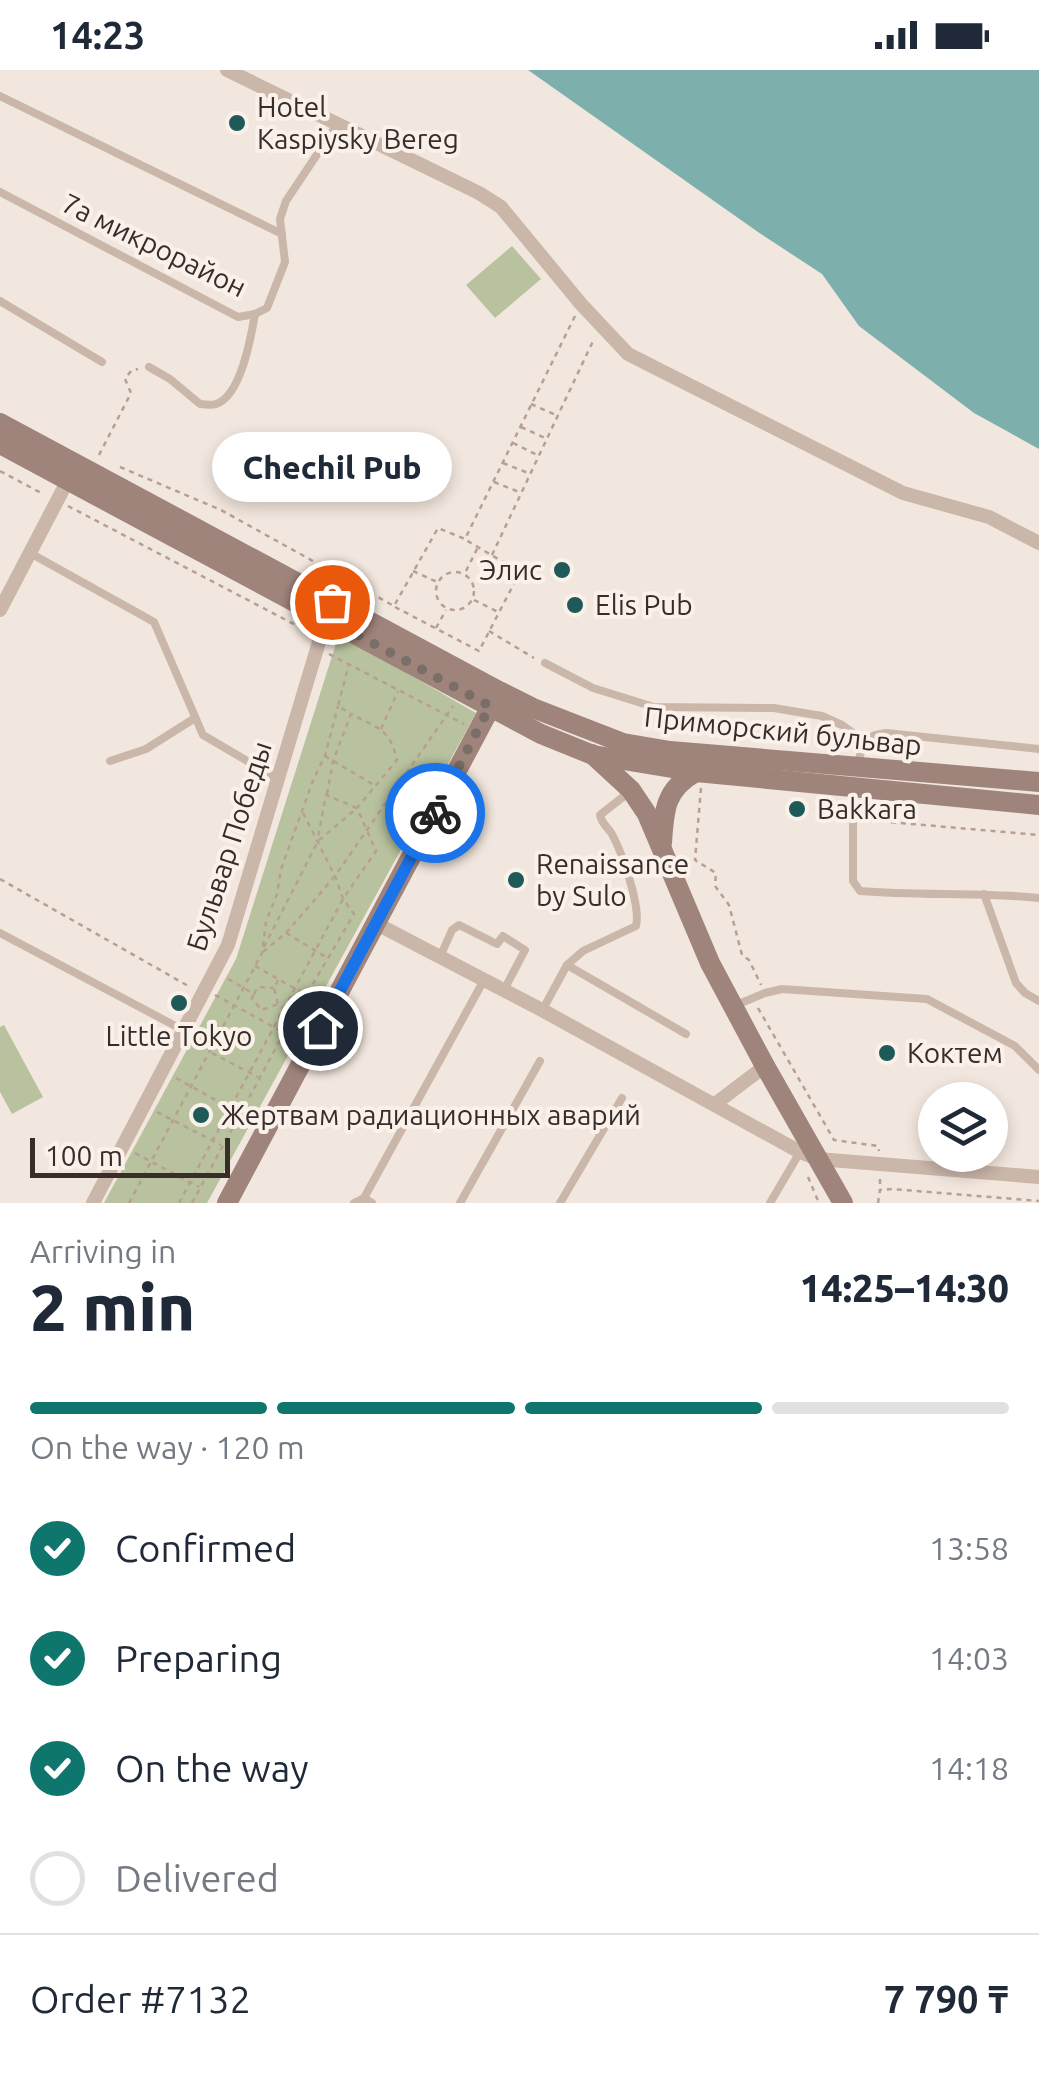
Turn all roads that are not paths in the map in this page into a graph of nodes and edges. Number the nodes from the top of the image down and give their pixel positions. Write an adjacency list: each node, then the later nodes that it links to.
1 (227, 70): 3 (street)
2 (0, 96): 5 (lane)
3 (338, 124): 5 (lane, 7а микрорайон); 13 (street)
4 (0, 192): 7 (lane, 7а микрорайон)
5 (282, 234): 7 (lane, 7а микрорайон)
6 (0, 301): 8 (lane)
7 (255, 314): 9 (lane)
8 (102, 362)
9 (150, 367)
10 (0, 423): 16 (street, Приморский бульвар)
11 (0, 444): 12 (street, Приморский бульвар)
12 (68, 480): 14 (street); 16 (street, Приморский бульвар)
13 (1039, 543)
14 (30, 553): 15 (street); 19 (lane)
15 (0, 610)
16 (324, 626): 18 (street, Приморский бульвар); 26 (street, Бульвар Победы)
17 (545, 663): 21 (lane)
18 (495, 698): 20 (street, Приморский бульвар); 23 (street, Приморский бульвар); 34 (street)
19 (196, 718): 24 (lane); 26 (lane)
20 (576, 725): 23 (street); 28 (street, Приморский бульвар)
21 (864, 740): 22 (lane); 28 (lane)
22 (1039, 750)
23 (592, 754): 25 (street, Приморский бульвар); 29 (street)
24 (110, 762)
25 (699, 777): 28 (street, Приморский бульвар); 31 (street)
26 (278, 779): 43 (street, Бульвар Победы)
27 (1039, 782): 28 (street, Приморский бульвар)
28 (854, 787): 30 (street); 32 (lane)
29 (632, 790): 31 (street); 37 (lane)
30 (1039, 804)
31 (662, 844): 41 (street)
32 (984, 894): 33 (lane); 40 (lane)
33 (1039, 898)
34 (376, 924): 36 (street); 54 (street)
35 (1, 935): 43 (lane)
36 (440, 956): 38 (street); 39 (lane)
37 (567, 965): 42 (lane); 44 (lane)
38 (484, 980): 39 (street); 52 (lane)
39 (504, 990): 42 (street)
40 (1039, 1000)
41 (733, 1007): 46 (street); 47 (lane)
42 (542, 1010): 49 (street)
43 (183, 1030): 53 (street, Бульвар Победы)
44 (686, 1034)
45 (540, 1062): 56 (lane)
46 (765, 1066): 49 (street); 50 (street)
47 (1039, 1070)
48 (622, 1098): 57 (lane)
49 (715, 1104): 50 (street)
50 (807, 1160): 51 (street); 58 (lane); 59 (street)
51 (1039, 1177)
52 (368, 1201): 55 (lane)
53 (93, 1203)
54 (226, 1203)
55 (354, 1203)
56 (460, 1203)
57 (560, 1203)
58 (770, 1203)
59 (843, 1203)

